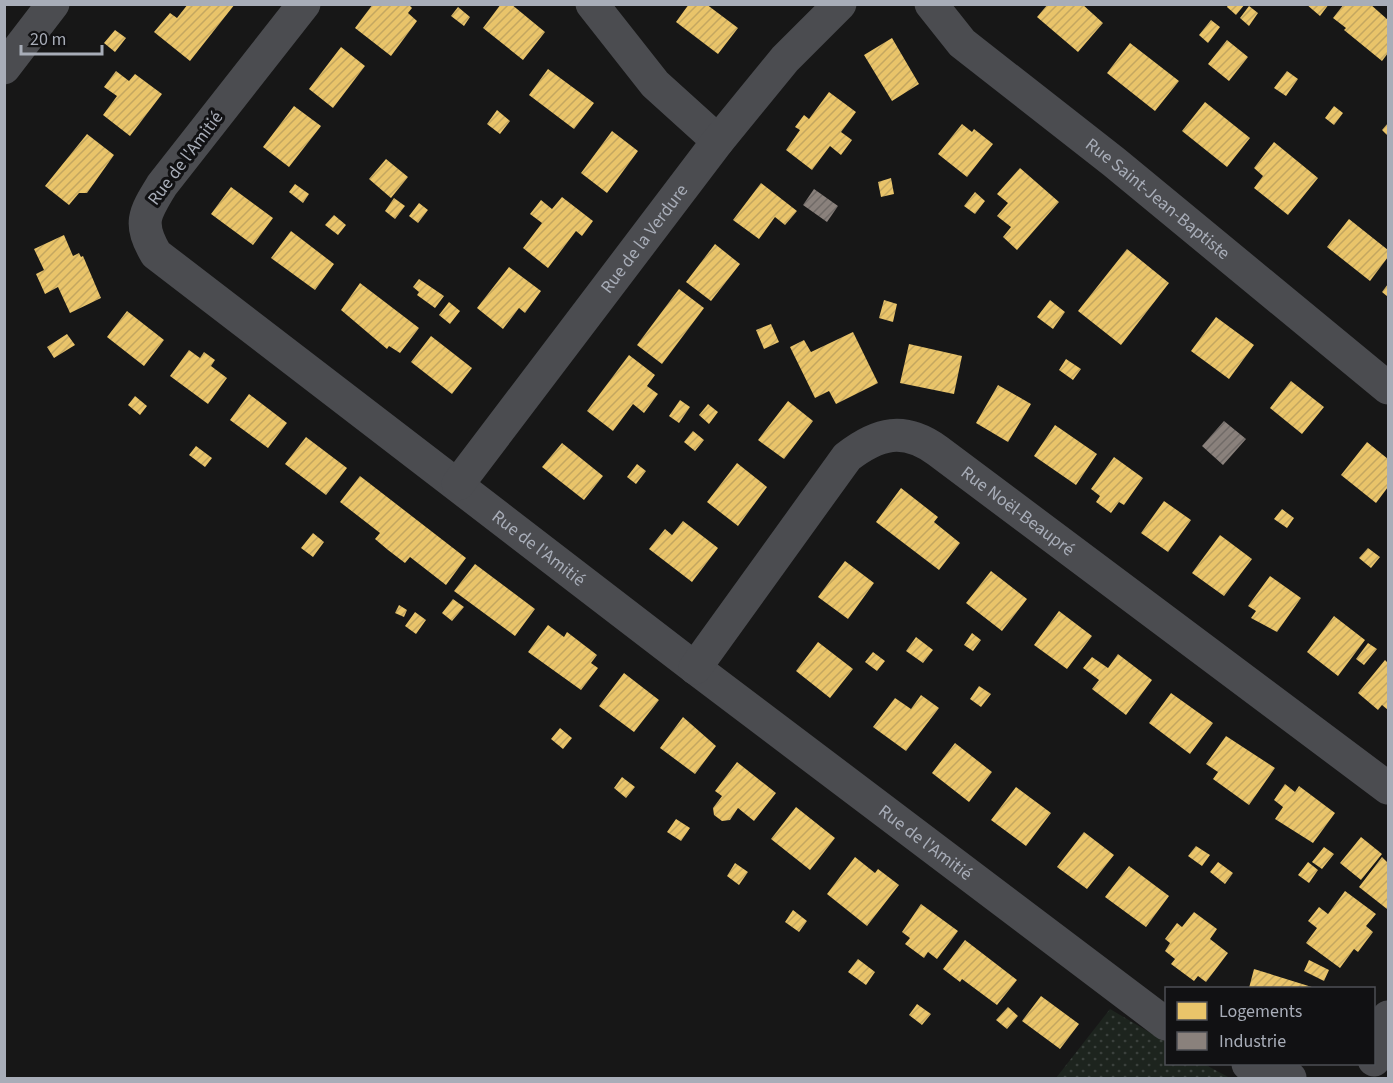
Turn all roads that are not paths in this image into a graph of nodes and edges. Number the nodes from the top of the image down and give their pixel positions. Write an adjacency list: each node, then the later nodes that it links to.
1 (53, 4): 6 (street)
2 (304, 4): 9 (street, Rue de l'Amitié)
3 (592, 4): 7 (street)
4 (840, 4): 7 (street, Rue de la Verdure)
5 (931, 4): 8 (street, Rue Saint-Jean-Baptiste)
6 (4, 68)
7 (718, 141): 9 (street, Rue de la Verdure)
8 (1389, 388)
9 (458, 484): 10 (street, Rue de l'Amitié)
10 (695, 668): 11 (street, Rue Noël-Beaupré); 13 (street, Rue de l'Amitié)
11 (1389, 788)
12 (1389, 1017): 14 (street)
13 (1165, 1023)
14 (1375, 1056)
15 (1251, 1065): 16 (street)
16 (1290, 1078)

